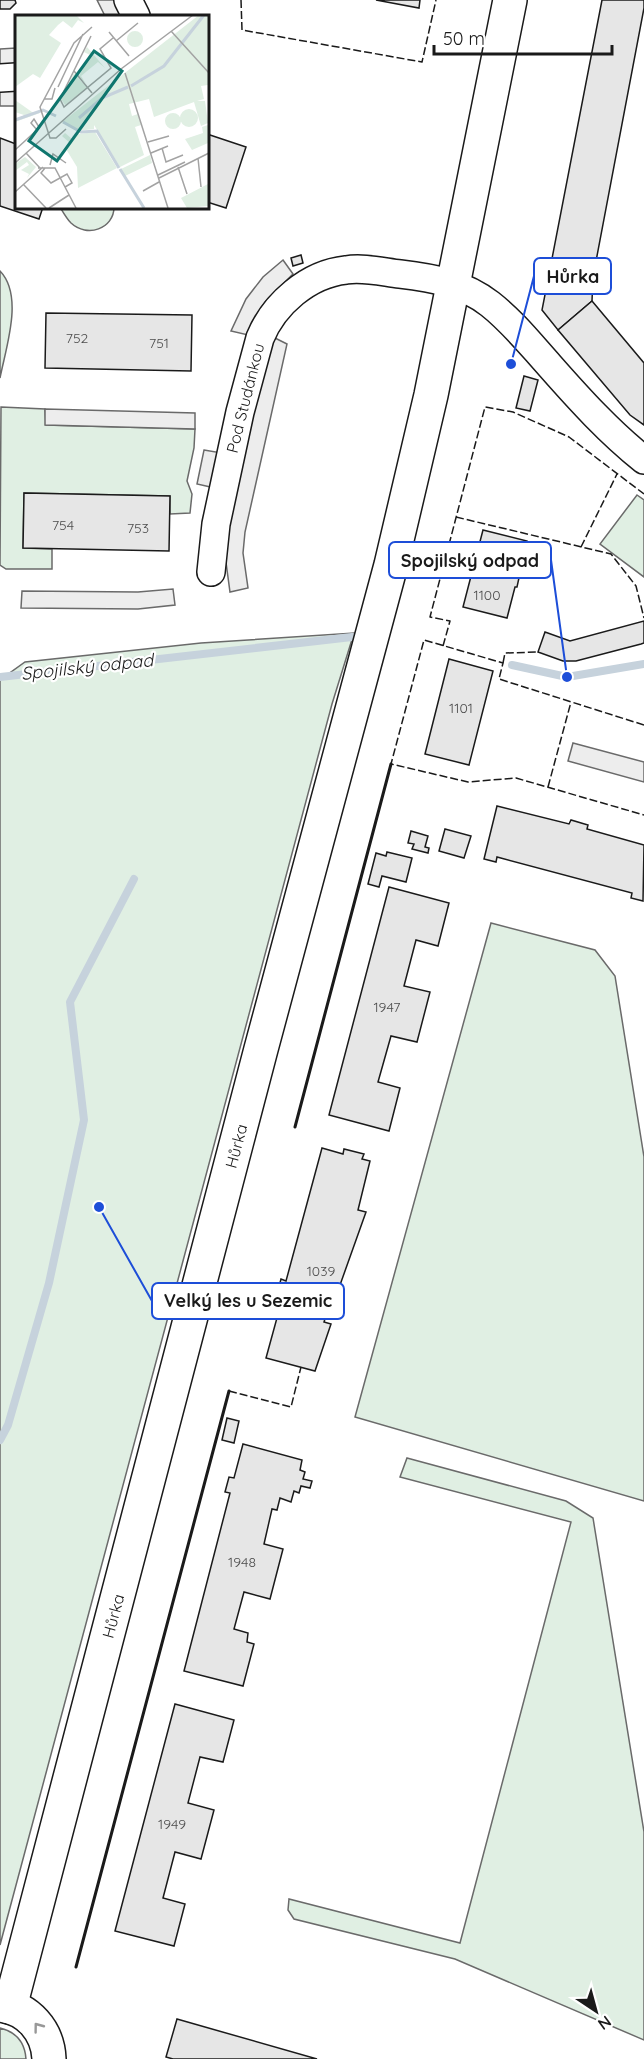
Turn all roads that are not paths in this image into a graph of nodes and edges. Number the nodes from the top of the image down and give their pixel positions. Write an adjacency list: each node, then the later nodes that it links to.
1 (128, 0): 3 (street)
2 (510, 0): 6 (main road, Hůrka)
3 (136, 15)
4 (15, 77): 5 (street)
5 (0, 78)
6 (454, 284): 7 (street); 8 (street, Pod Studánkou); 9 (main road, Hůrka)
7 (644, 460)
8 (211, 572)
9 (5, 2006): 10 (main road, one-way to 9)
10 (49, 2059)

